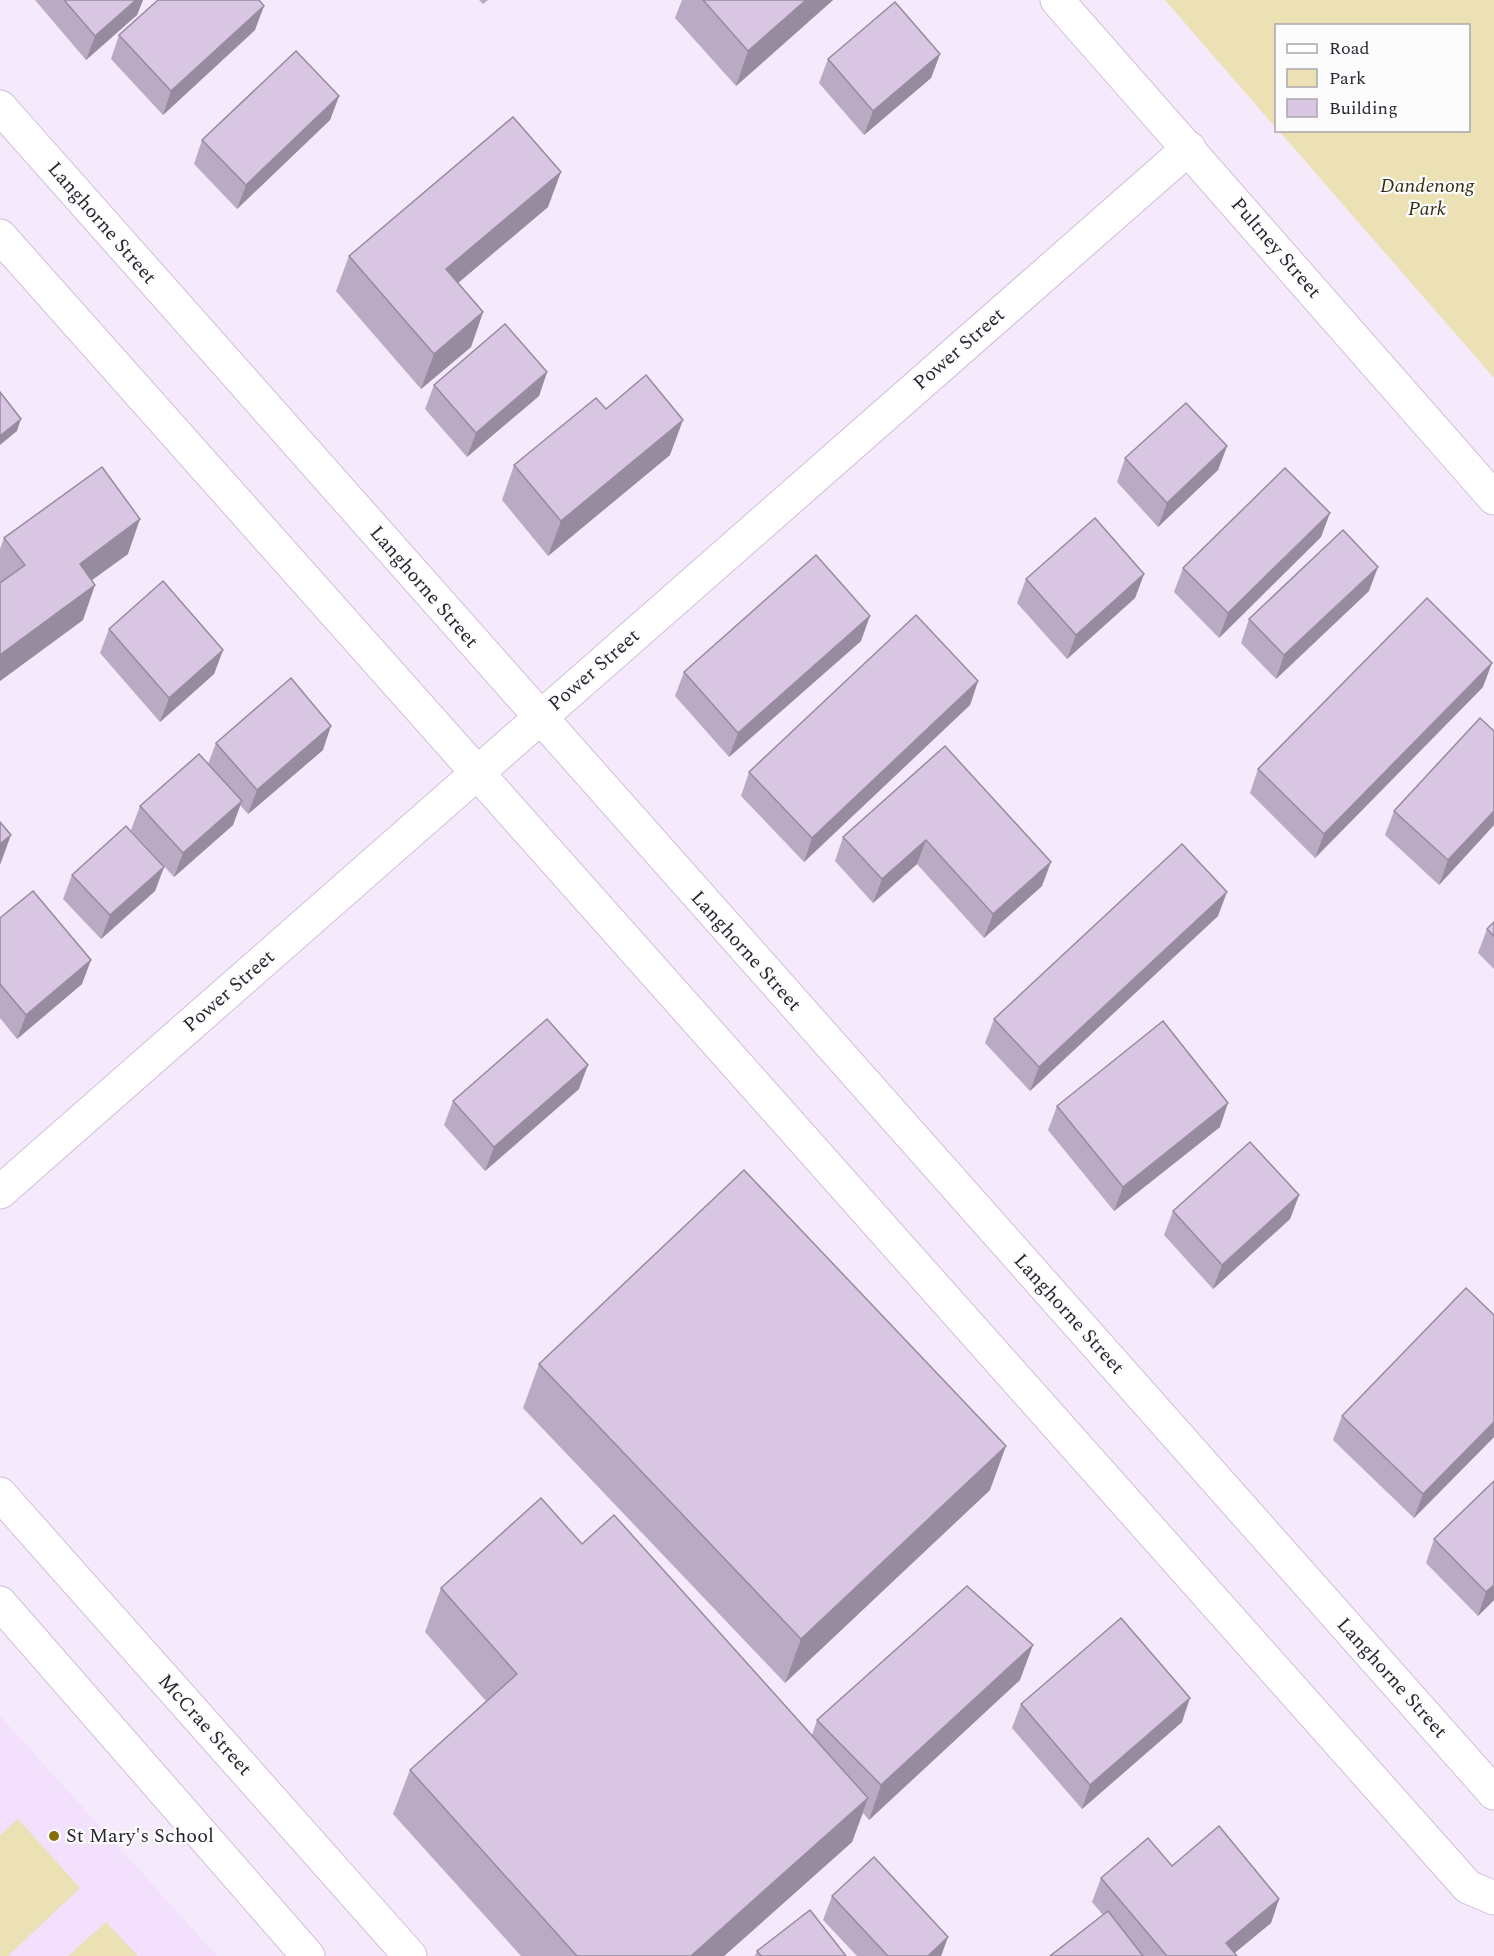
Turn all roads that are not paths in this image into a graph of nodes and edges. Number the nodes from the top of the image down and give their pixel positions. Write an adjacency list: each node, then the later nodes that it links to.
1 (1057, 0): 3 (street, Pultney Street)
2 (0, 107): 6 (street, Langhorne Street)
3 (1189, 148): 5 (street, Pultney Street); 6 (street, Power Street)
4 (0, 236): 7 (street)
5 (1494, 498)
6 (539, 717): 7 (street, Power Street); 11 (street, Langhorne Street)
7 (477, 773): 8 (street, Power Street); 12 (street)
8 (0, 1192)
9 (0, 1494): 14 (street, McCrae Street)
10 (0, 1603): 13 (street)
11 (1494, 1793)
12 (1494, 1898)
13 (308, 1956)
14 (410, 1956)

